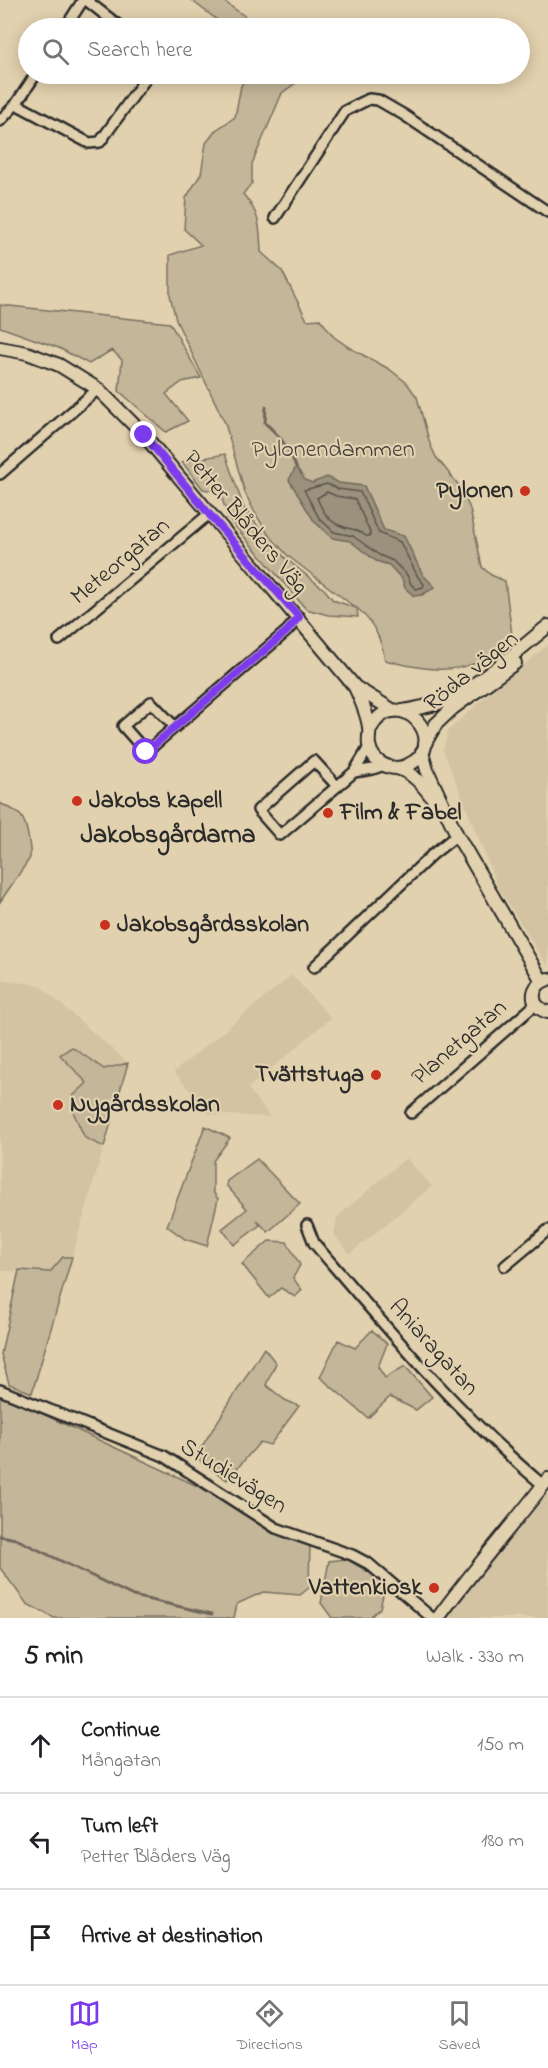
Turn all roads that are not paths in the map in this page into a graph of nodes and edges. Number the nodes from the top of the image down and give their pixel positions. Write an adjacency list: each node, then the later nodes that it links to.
1 (84, 0): 2 (street); 3 (street)
2 (72, 18)
3 (108, 18)
4 (29, 84): 6 (street)
5 (142, 84): 6 (street)
6 (16, 104): 7 (street)
7 (0, 121)
8 (548, 212): 9 (street)
9 (275, 218)
10 (0, 348): 11 (street, Petter Blåders Väg)
11 (98, 389): 12 (street); 13 (street, Petter Blåders Väg)
12 (0, 474)
13 (209, 514): 14 (street, Petter Blåders Väg); 17 (street, Meteorgatan)
14 (299, 617): 18 (street, Petter Blåders Väg); 20 (street)
15 (548, 626): 19 (street, Röda vägen)
16 (548, 637): 23 (street, Röda vägen)
17 (59, 640)
18 (356, 687): 19 (street, Petter Blåders Väg); 21 (street, Petter Blåders Väg)
19 (399, 711): 21 (street); 23 (street)
20 (175, 727): 20 (street)
21 (370, 729): 22 (street)
22 (369, 747): 24 (street); 25 (street)
23 (424, 747): 24 (street); 27 (street)
24 (390, 767): 25 (street); 27 (street)
25 (354, 772): 26 (street)
26 (337, 786): 26 (street)
27 (447, 815): 28 (street)
28 (457, 835): 29 (street); 30 (street)
29 (314, 967)
30 (545, 980): 31 (street)
31 (536, 1004): 32 (street); 33 (street, Planetgatan)
32 (548, 1012)
33 (411, 1113)
34 (307, 1225): 38 (street, Aniaragatan)
35 (548, 1230): 36 (street)
36 (505, 1266)
37 (0, 1390): 39 (street, Studievägen)
38 (546, 1482): 40 (street)
39 (432, 1618)
40 (438, 1618)

